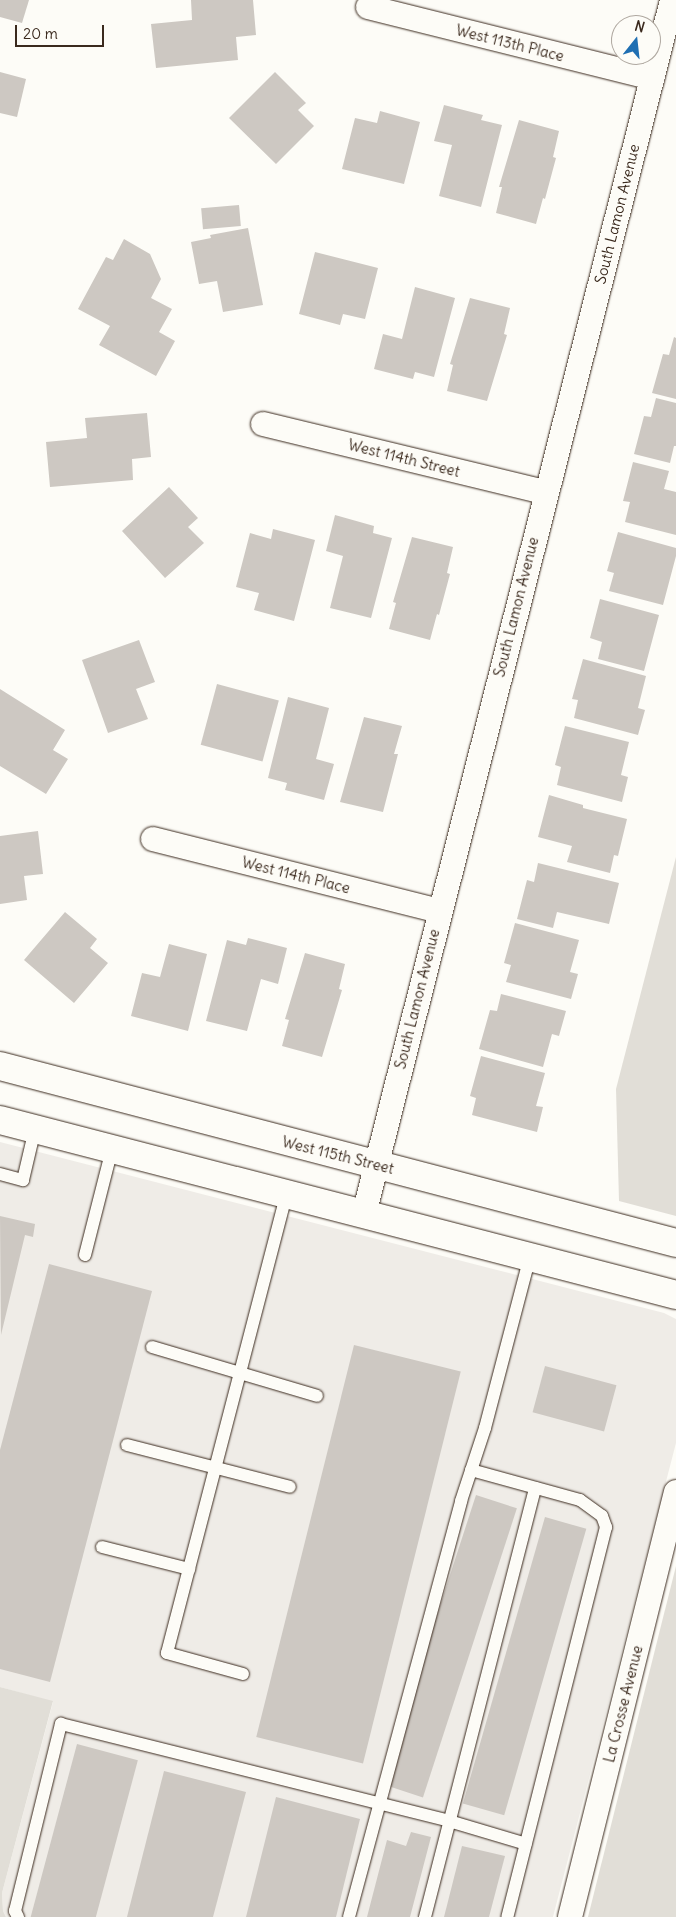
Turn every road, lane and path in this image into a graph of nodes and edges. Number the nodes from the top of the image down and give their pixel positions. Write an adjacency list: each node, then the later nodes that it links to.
1 (672, 0): 3 (street, South Lamon Avenue)
2 (368, 7): 3 (street, West 113th Place)
3 (652, 78): 5 (street, South Lamon Avenue)
4 (263, 424): 5 (street, West 114th Street)
5 (545, 492): 7 (street, South Lamon Avenue)
6 (153, 839): 7 (street, West 114th Place)
7 (439, 911): 12 (street, South Lamon Avenue)
8 (0, 1066): 12 (street, West 115th Street)
9 (0, 1120): 10 (street)
10 (35, 1129): 11 (street); 13 (lane)
11 (112, 1149): 14 (street); 17 (lane)
12 (376, 1164): 15 (street, South Lamon Avenue); 16 (street, West 115th Street)
13 (0, 1174)
14 (287, 1194): 15 (street); 21 (lane)
15 (364, 1214): 18 (street)
16 (676, 1243)
17 (86, 1255)
18 (530, 1257): 19 (street); 25 (lane)
19 (676, 1295)
20 (152, 1347): 21 (lane)
21 (240, 1373): 22 (lane); 24 (lane)
22 (318, 1396)
23 (127, 1445): 24 (lane)
24 (215, 1468): 26 (lane); 30 (lane)
25 (471, 1470): 27 (lane); 32 (lane)
26 (290, 1487)
27 (535, 1488): 33 (lane); 34 (lane)
28 (676, 1492): 39 (street, La Crosse Avenue)
29 (102, 1546): 30 (lane)
30 (189, 1569): 31 (lane)
31 (243, 1674)
32 (378, 1805): 33 (lane); 35 (lane); 36 (lane)
33 (449, 1822): 34 (lane); 37 (lane)
34 (526, 1844): 38 (lane)
35 (18, 1917)
36 (349, 1917)
37 (424, 1917)
38 (507, 1917)
39 (570, 1917)

